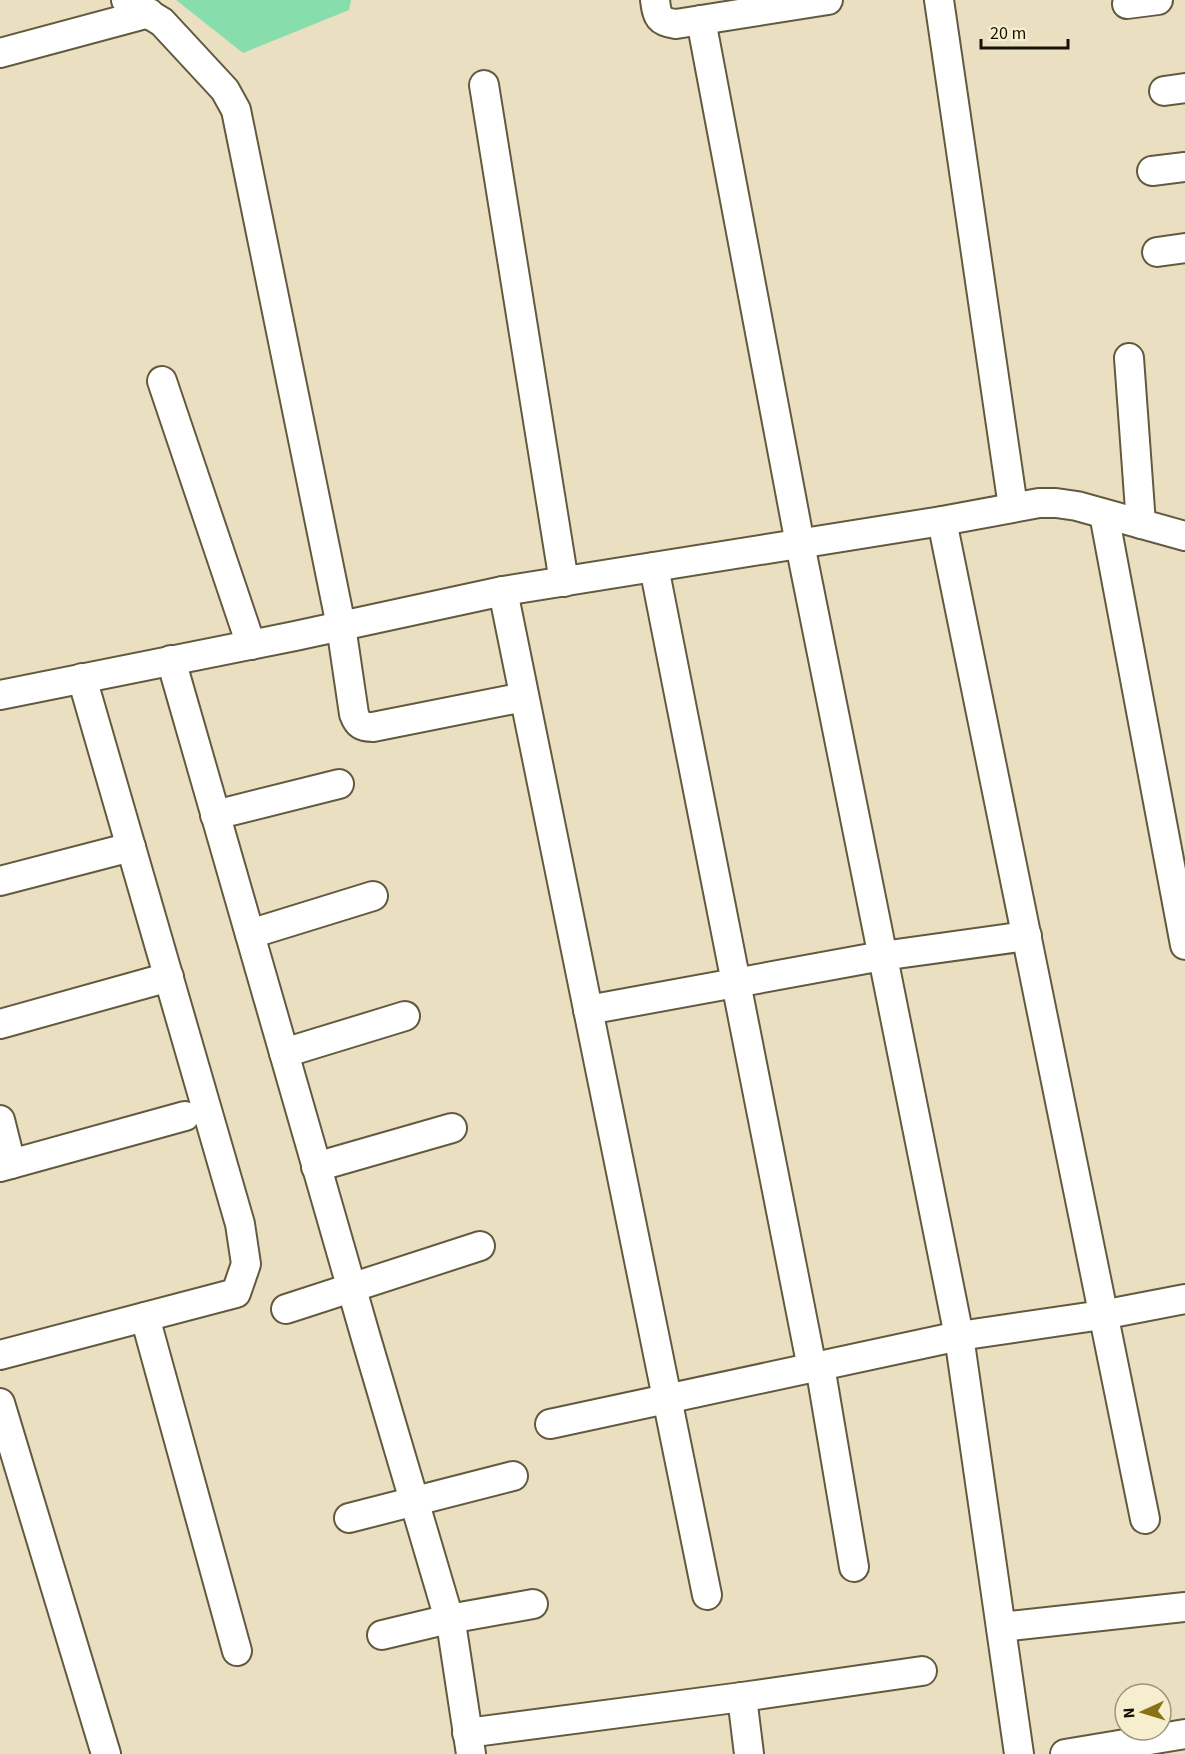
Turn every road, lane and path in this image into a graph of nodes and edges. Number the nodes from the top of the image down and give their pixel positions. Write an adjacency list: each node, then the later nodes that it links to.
1 (655, 0): 7 (street)
2 (823, 0): 7 (street)
3 (939, 0): 14 (street)
4 (1158, 0): 5 (street)
5 (1126, 4)
6 (138, 6): 8 (street); 23 (street)
7 (701, 20): 19 (street)
8 (0, 53)
9 (484, 85): 21 (street)
10 (1185, 167): 11 (street)
11 (1152, 171)
12 (1129, 358): 17 (street)
13 (162, 381): 24 (street)
14 (1013, 507): 15 (street); 16 (street)
15 (1104, 514): 17 (street); 36 (street)
16 (942, 521): 19 (street); 35 (street)
17 (1141, 524): 18 (street)
18 (1185, 536)
19 (800, 544): 20 (street); 37 (street)
20 (654, 567): 21 (street); 39 (street)
21 (564, 582): 22 (street)
22 (503, 591): 23 (street); 28 (street)
23 (341, 626): 24 (street); 28 (street)
24 (251, 645): 25 (street)
25 (171, 660): 26 (street); 30 (street)
26 (82, 678): 27 (street); 31 (street)
27 (0, 695)
28 (524, 697): 40 (street)
29 (339, 784): 30 (street)
30 (215, 815): 34 (street)
31 (131, 847): 32 (street); 38 (street)
32 (0, 881)
33 (373, 896): 34 (street)
34 (250, 934): 43 (street)
35 (1027, 936): 37 (street); 53 (street)
36 (1185, 945)
37 (882, 956): 39 (street); 55 (street)
38 (169, 977): 42 (street); 54 (street)
39 (736, 983): 40 (street); 57 (street)
40 (588, 1010): 58 (street)
41 (405, 1016): 43 (street)
42 (0, 1024)
43 (284, 1053): 48 (street)
44 (185, 1116): 47 (street)
45 (0, 1120): 47 (street)
46 (452, 1128): 48 (street)
47 (6, 1166)
48 (316, 1167): 50 (street)
49 (480, 1246): 50 (street)
50 (351, 1287): 52 (street); 62 (street)
51 (1185, 1299): 53 (street)
52 (286, 1309)
53 (1102, 1315): 55 (street); 64 (street)
54 (145, 1317): 56 (street); 72 (street)
55 (959, 1336): 57 (street); 70 (street)
56 (0, 1355)
57 (816, 1367): 58 (street); 65 (street)
58 (668, 1398): 60 (street); 66 (street)
59 (0, 1403): 77 (street)
60 (550, 1424)
61 (513, 1476): 62 (street)
62 (414, 1501): 63 (street); 69 (street)
63 (349, 1518)
64 (1145, 1519)
65 (854, 1567)
66 (707, 1595)
67 (533, 1604): 69 (street)
68 (1185, 1607): 70 (street)
69 (449, 1619): 71 (street); 76 (street)
70 (1001, 1627): 79 (street)
71 (382, 1635)
72 (237, 1651)
73 (922, 1671): 74 (street)
74 (742, 1698): 76 (street); 78 (street)
75 (1170, 1742): 80 (street)
76 (469, 1743)
77 (106, 1754)
78 (749, 1754)
79 (1019, 1754)
80 (1065, 1754)

